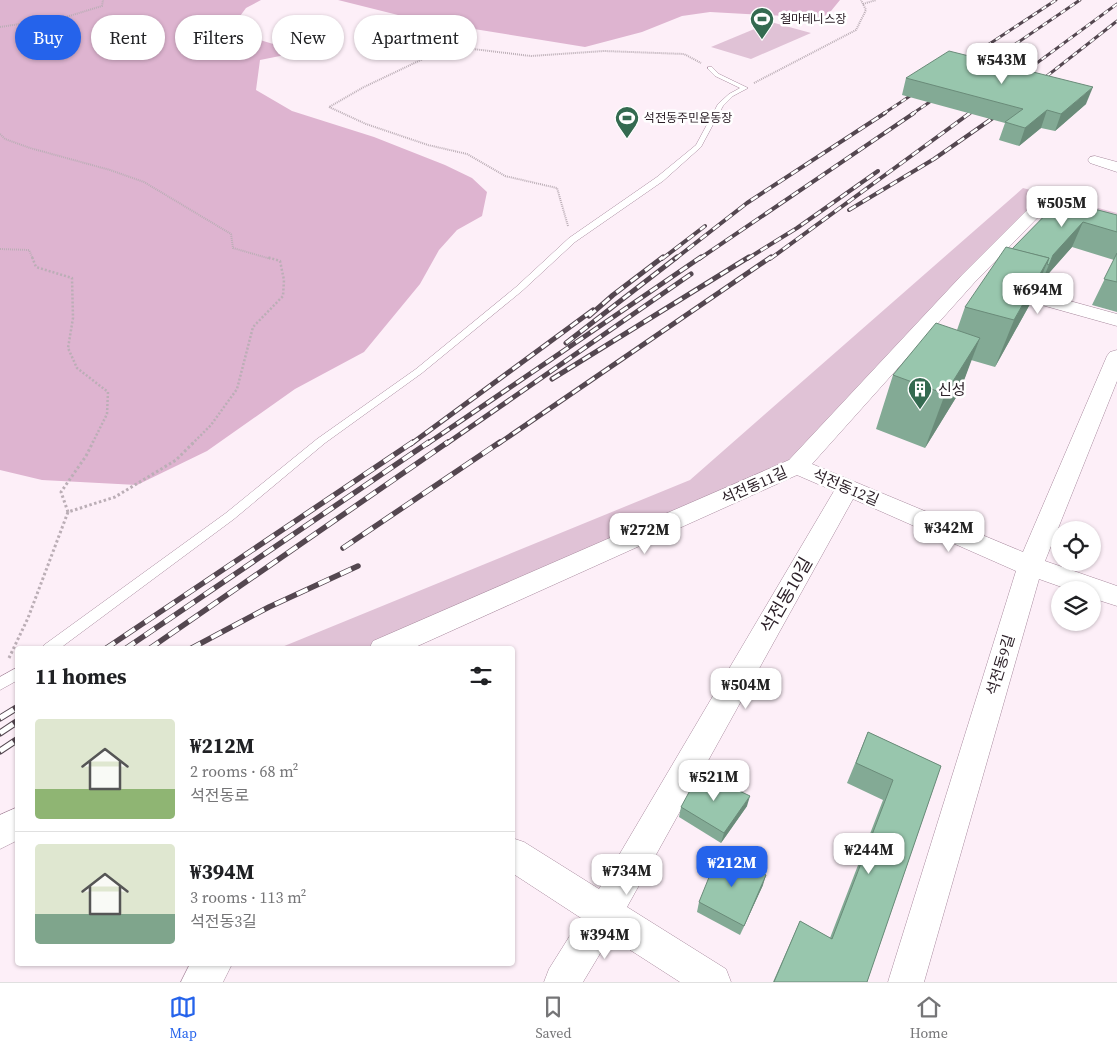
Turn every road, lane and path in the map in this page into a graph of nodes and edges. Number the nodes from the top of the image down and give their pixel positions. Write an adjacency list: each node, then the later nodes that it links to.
1 (103, 0): 5 (path)
2 (861, 0): 4 (path)
3 (876, 0): 4 (path)
4 (863, 4): 7 (path)
5 (0, 28)
6 (710, 68): 7 (lane); 12 (path)
7 (745, 88): 12 (lane)
8 (1, 136): 19 (path)
9 (1094, 160): 10 (street)
10 (1117, 166)
11 (1117, 227): 14 (street, 석전동11길)
12 (572, 240): 22 (lane)
13 (0, 249): 19 (path)
14 (968, 279): 15 (street); 17 (street, 석전동11길)
15 (1117, 320)
16 (1117, 356): 20 (street, 석전동9길)
17 (797, 466): 18 (street, 석전동12길); 23 (street, 석전동11길)
18 (848, 487): 20 (street, 석전동12길); 30 (street, 석전동10길)
19 (68, 512): 24 (path)
20 (1030, 566): 21 (street, 석전동12길); 35 (street, 석전동9길)
21 (1117, 596)
22 (54, 646)
23 (391, 646)
24 (5, 665)
25 (15, 674): 26 (lane)
26 (0, 684)
27 (15, 824): 28 (street)
28 (0, 833)
29 (515, 856): 30 (street)
30 (605, 912): 33 (street, 석전동10길); 34 (street)
31 (212, 966): 32 (street)
32 (199, 982)
33 (562, 982)
34 (714, 982)
35 (906, 982)

